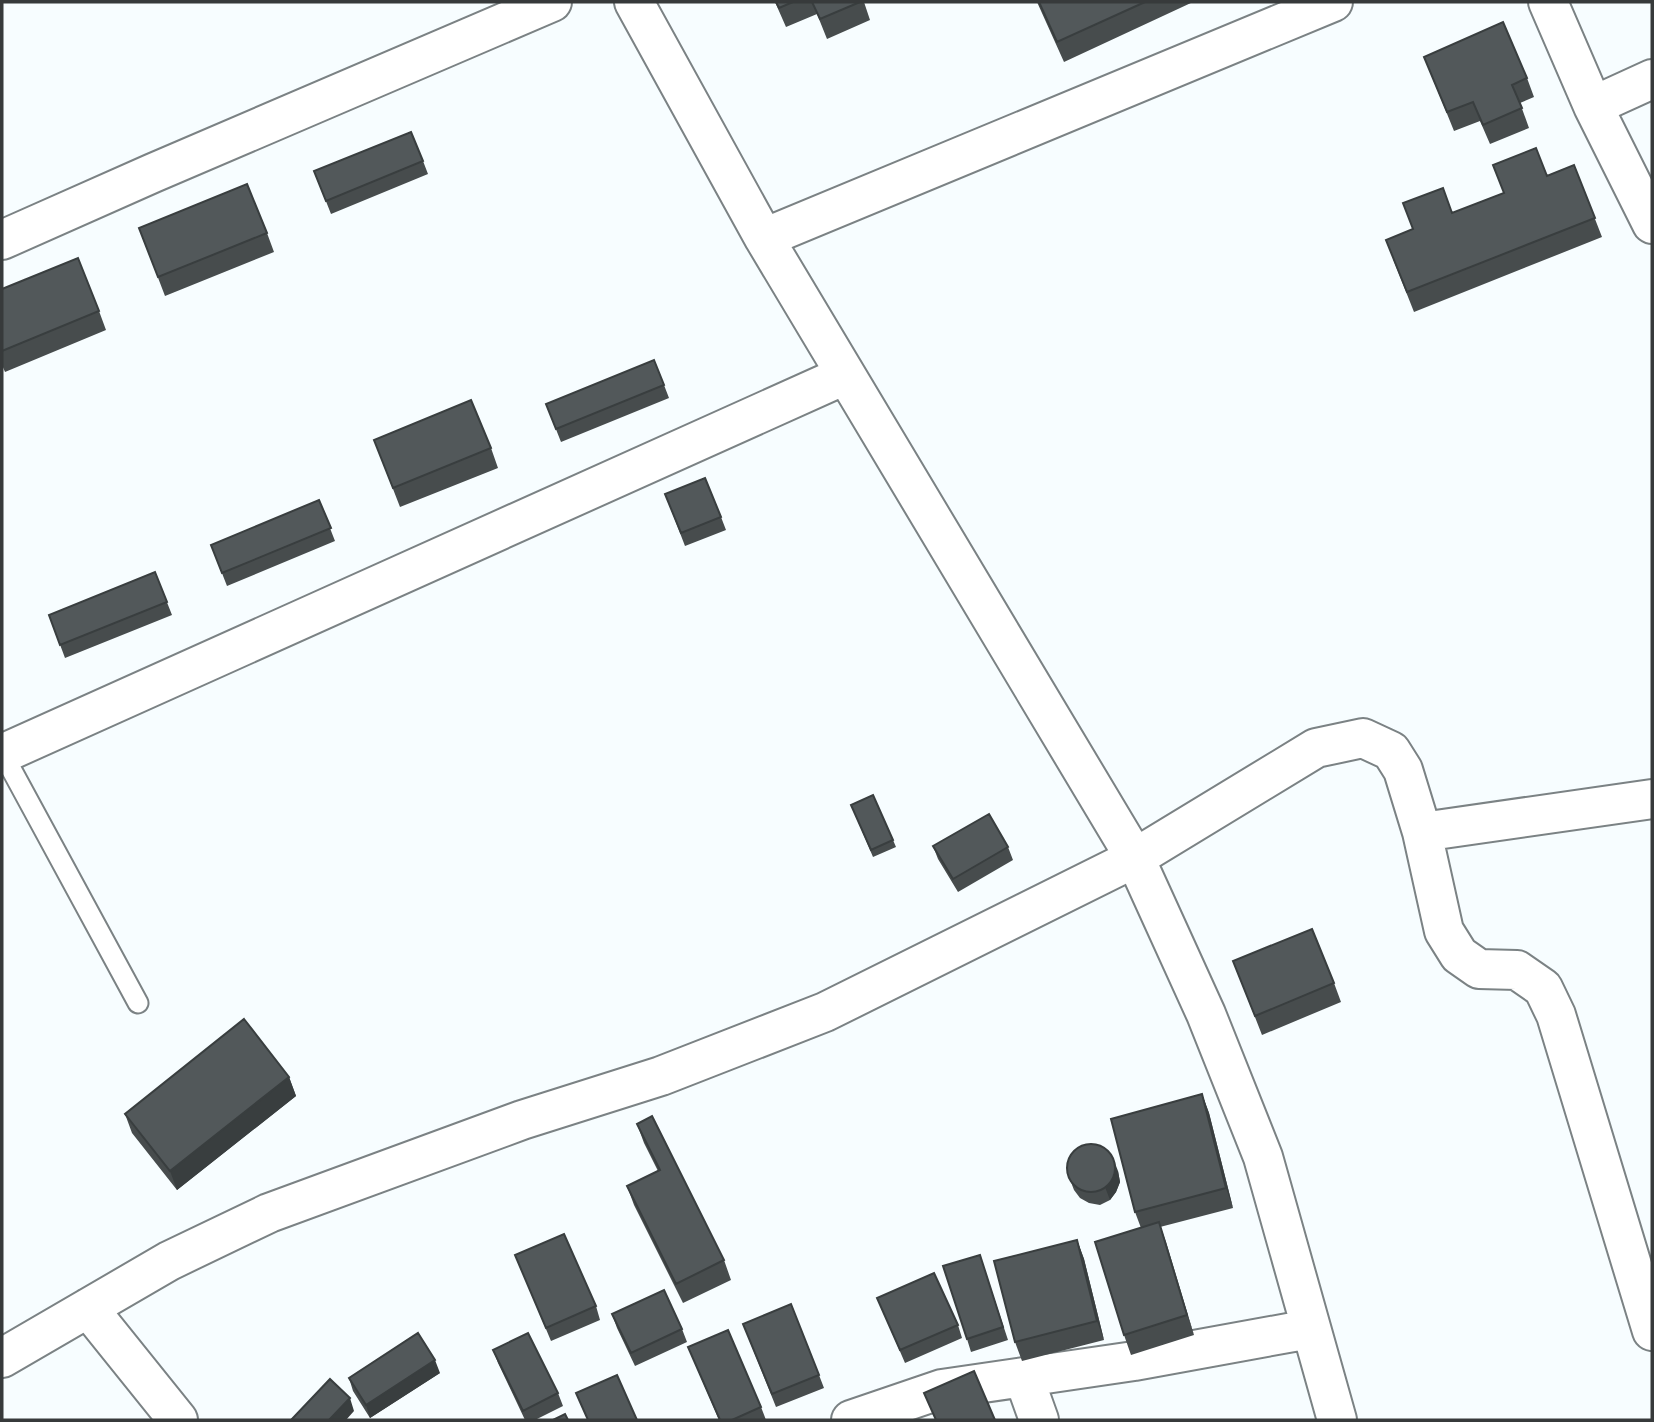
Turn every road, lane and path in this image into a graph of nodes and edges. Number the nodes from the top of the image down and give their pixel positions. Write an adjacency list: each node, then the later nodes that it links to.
1 (552, 2): 9 (street)
2 (634, 2): 8 (street)
3 (1333, 2): 8 (street)
4 (1548, 2): 6 (street)
5 (1652, 79): 6 (street)
6 (1593, 106): 7 (street)
7 (1652, 224)
8 (764, 238): 10 (street)
9 (2, 240)
10 (845, 376): 11 (street); 14 (street)
11 (2, 754): 15 (lane)
12 (1652, 799): 13 (street)
13 (1422, 832): 14 (street); 18 (street)
14 (1135, 858): 16 (street); 17 (street)
15 (138, 1003)
16 (88, 1308): 19 (street); 21 (street)
17 (1310, 1329): 20 (street); 24 (street)
18 (1652, 1331)
19 (2, 1358)
20 (1024, 1378): 22 (street); 23 (street)
21 (178, 1420)
22 (851, 1420)
23 (1039, 1420)
24 (1337, 1420)

